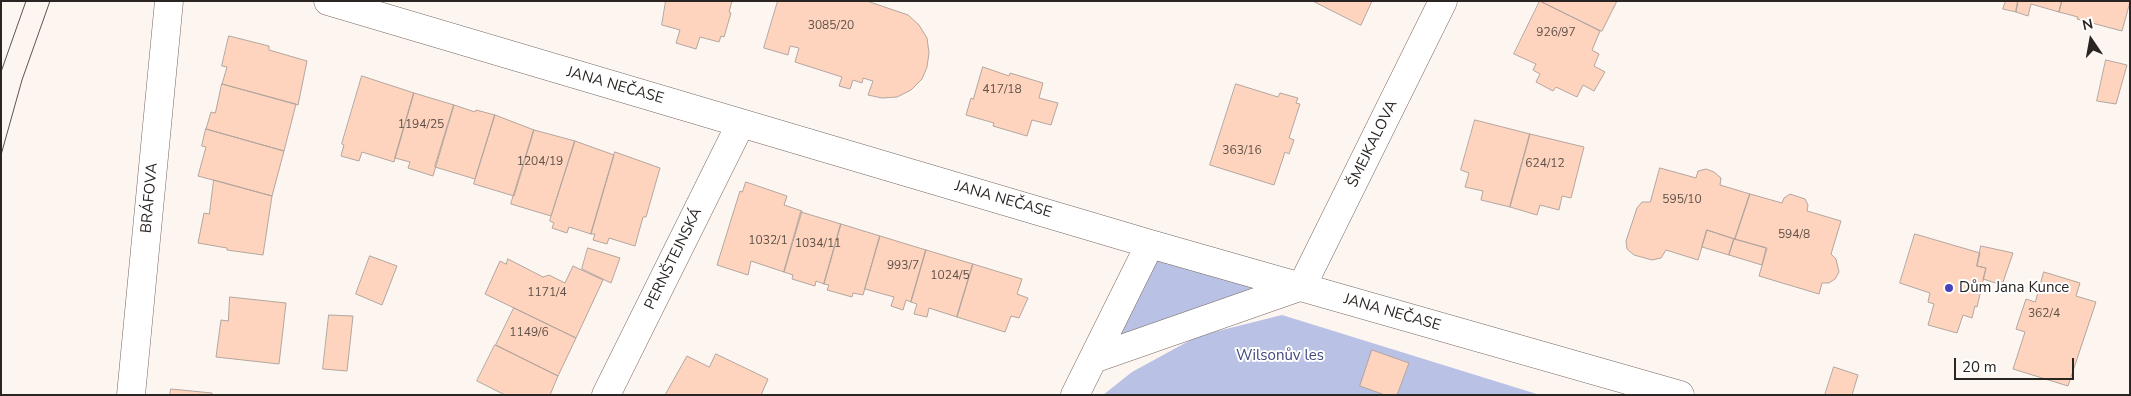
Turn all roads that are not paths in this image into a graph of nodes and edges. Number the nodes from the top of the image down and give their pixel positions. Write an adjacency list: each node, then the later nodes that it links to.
1 (169, 1): 8 (street, BRÁFOVA)
2 (328, 1): 4 (street, JANA NEČASE)
3 (1443, 1): 6 (street, ŠMEJKALOVA)
4 (741, 123): 5 (street, JANA NEČASE); 9 (street, PERNŠTEJNSKÁ)
5 (1150, 244): 6 (street, JANA NEČASE); 7 (street)
6 (1302, 286): 7 (street); 11 (street, JANA NEČASE)
7 (1093, 359): 10 (street)
8 (131, 395)
9 (606, 395)
10 (1075, 395)
11 (1680, 395)

